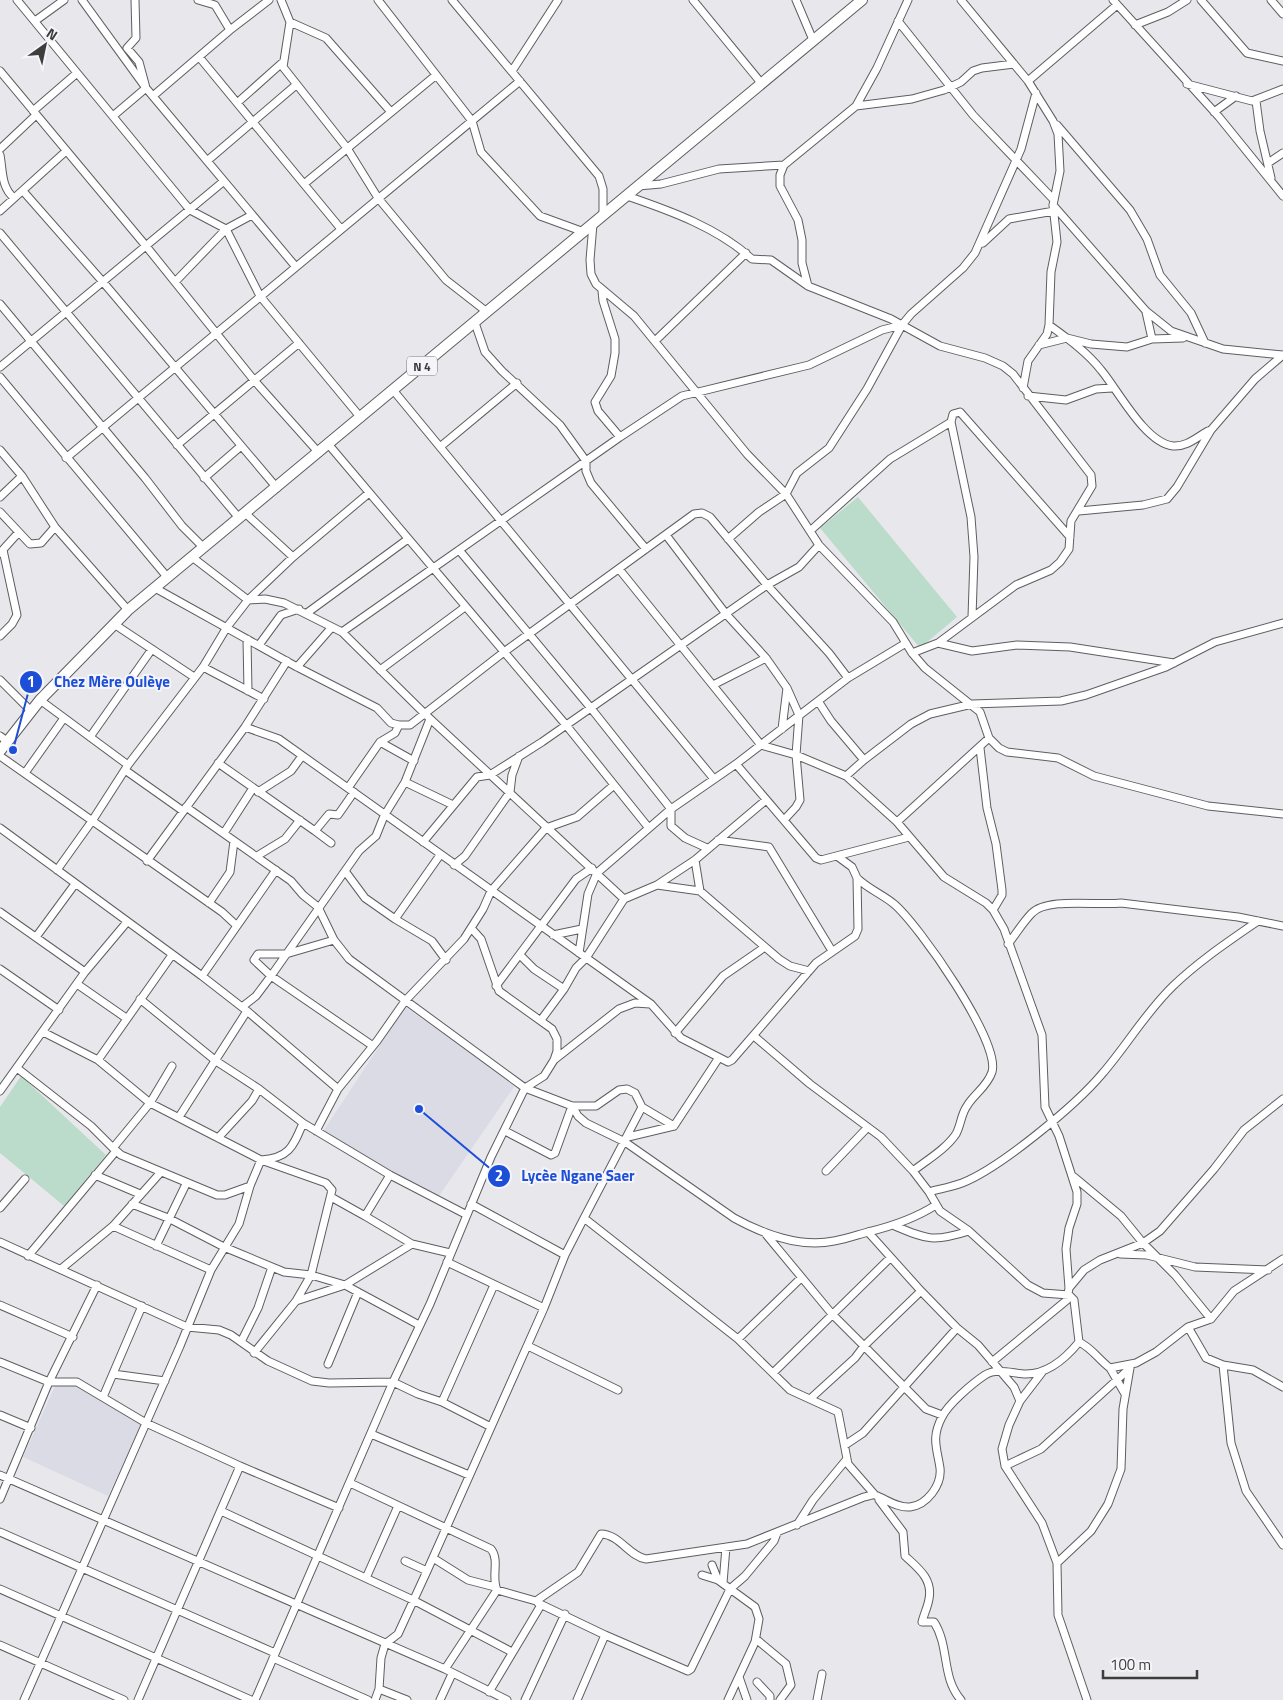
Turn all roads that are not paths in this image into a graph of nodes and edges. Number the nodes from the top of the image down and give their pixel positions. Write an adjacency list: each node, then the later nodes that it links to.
1 (17, 0): 22 (street)
2 (64, 0): 22 (street)
3 (82, 0): 42 (street)
4 (135, 0): 42 (street)
5 (198, 0): 19 (street)
6 (269, 0): 26 (street)
7 (281, 0): 24 (street)
8 (378, 0): 35 (street)
9 (452, 0): 32 (street)
10 (558, 0): 32 (street)
11 (693, 0): 38 (street)
12 (796, 0): 27 (street)
13 (862, 0): 27 (main road, N 4)
14 (908, 0): 23 (street)
15 (961, 0): 31 (street)
16 (1187, 0): 25 (street)
17 (1201, 0): 29 (street)
18 (1270, 0): 21 (street)
19 (214, 2): 26 (street)
20 (1115, 3): 25 (street); 37 (street)
21 (1283, 14)
22 (35, 21): 34 (street)
23 (898, 21): 41 (street); 51 (street)
24 (290, 22): 30 (street); 52 (street)
25 (1135, 25): 39 (street)
26 (230, 30): 28 (street)
27 (813, 40): 38 (main road, N 4)
28 (200, 58): 46 (street); 50 (street)
29 (1282, 60)
30 (283, 62): 40 (street); 50 (street)
31 (1014, 64): 37 (street); 41 (street)
32 (512, 71): 36 (street)
33 (0, 72): 54 (street)
34 (77, 73): 54 (street); 55 (street)
35 (435, 76): 52 (street); 56 (street)
36 (520, 81): 56 (street); 83 (street)
37 (1028, 81): 44 (street)
38 (762, 84): 73 (main road, N 4)
39 (1187, 84): 47 (street); 53 (street)
40 (296, 85): 58 (street); 59 (street)
41 (950, 87): 51 (street); 65 (street)
42 (146, 88): 46 (street); 55 (street)
43 (1283, 89): 45 (street)
44 (1036, 93): 57 (street); 65 (street)
45 (1275, 94): 48 (street); 49 (street)
46 (153, 96): 66 (street)
47 (1236, 96): 49 (street); 53 (street)
48 (1283, 99)
49 (1256, 101): 67 (street)
50 (237, 103): 58 (street)
51 (856, 106): 68 (street)
52 (391, 112): 59 (street)
53 (1214, 112): 71 (street)
54 (35, 113): 60 (street); 61 (street)
55 (113, 116): 80 (street)
56 (472, 121): 78 (street); 88 (street)
57 (1053, 121): 79 (street); 114 (street)
58 (253, 122): 66 (street); 72 (street)
59 (347, 148): 72 (street); 78 (street)
60 (0, 149)
61 (65, 152): 74 (street); 90 (street)
62 (1283, 153): 64 (street)
63 (0, 155): 77 (street)
64 (1276, 158): 67 (street); 69 (street)
65 (1016, 160): 79 (street); 89 (street)
66 (207, 161): 70 (street)
67 (1268, 164): 69 (street)
68 (784, 165): 73 (street); 95 (street)
69 (1270, 173): 71 (street)
70 (224, 181): 80 (street); 82 (street)
71 (1272, 181): 76 (street)
72 (304, 184): 86 (street)
73 (638, 186): 75 (main road, N 4)
74 (22, 191): 77 (street); 93 (street)
75 (627, 196): 83 (main road, N 4); 91 (street)
76 (1283, 196)
77 (14, 198): 81 (street)
78 (378, 198): 86 (street); 101 (street)
79 (1054, 205): 89 (street); 99 (street); 106 (street)
80 (190, 210): 85 (street); 90 (street)
81 (0, 211)
82 (252, 215): 85 (street); 92 (street)
83 (603, 216): 84 (main road, N 4)
84 (593, 224): 88 (main road, N 4); 96 (street)
85 (226, 228): 94 (street); 97 (street)
86 (341, 229): 92 (street)
87 (0, 232): 100 (street)
88 (584, 232): 101 (main road, N 4)
89 (981, 245): 102 (street)
90 (146, 246): 93 (street); 94 (street)
91 (746, 253): 95 (street); 111 (street)
92 (296, 267): 97 (street)
93 (103, 282): 100 (street); 116 (street)
94 (175, 282): 107 (street)
95 (808, 286): 103 (street)
96 (602, 291): 111 (street); 132 (street)
97 (260, 296): 107 (street); 113 (street)
98 (0, 304): 112 (street)
99 (1146, 311): 109 (street); 110 (street)
100 (66, 312): 112 (street); 126 (street)
101 (487, 312): 104 (main road, N 4)
102 (911, 314): 103 (street); 105 (street)
103 (891, 319): 105 (street)
104 (475, 323): 120 (street); 123 (main road, N 4)
105 (902, 325): 121 (street); 124 (street); 145 (street)
106 (1049, 325): 108 (street); 115 (street)
107 (216, 333): 116 (street); 119 (street)
108 (1067, 338): 110 (street); 115 (street); 122 (street)
109 (1185, 338): 110 (street); 114 (street)
110 (1152, 339)
111 (655, 341): 124 (street)
112 (31, 342): 117 (street); 130 (street)
113 (299, 343): 119 (street); 128 (street)
114 (1205, 343): 131 (street)
115 (1039, 345): 121 (street)
116 (174, 367): 126 (street); 127 (street)
117 (0, 368)
118 (0, 377): 139 (street)
119 (253, 379): 127 (street); 138 (street)
120 (517, 383): 136 (street); 140 (street)
121 (1023, 388): 125 (street)
122 (1112, 388): 125 (street); 131 (street)
123 (393, 390): 128 (main road, N 4); 136 (street)
124 (698, 393): 132 (street); 145 (street)
125 (1028, 396): 147 (street)
126 (137, 397): 130 (street); 133 (street)
127 (213, 413): 133 (street); 134 (street)
128 (361, 418): 135 (main road, N 4)
129 (951, 422): 152 (street); 155 (street); 177 (street)
130 (104, 428): 139 (street); 159 (street)
131 (1211, 430): 147 (street)
132 (620, 437): 140 (street)
133 (176, 445): 142 (street)
134 (241, 446): 142 (street); 143 (street)
135 (328, 446): 138 (main road, N 4); 144 (street)
136 (440, 447): 150 (street)
137 (0, 450): 141 (street)
138 (319, 453): 143 (main road, N 4)
139 (66, 458): 167 (street)
140 (586, 460): 150 (street); 160 (street)
141 (22, 476): 146 (street); 151 (street)
142 (204, 478): 149 (street)
143 (277, 488): 149 (main road, N 4)
144 (369, 493): 156 (street); 164 (street)
145 (786, 494): 152 (street); 157 (street)
146 (0, 497)
147 (1079, 510): 155 (street)
148 (0, 512): 153 (street)
149 (242, 516): 159 (main road, N 4); 164 (street)
150 (501, 520): 161 (street); 171 (street)
151 (55, 527): 153 (street); 174 (street)
152 (810, 531): 158 (street)
153 (18, 533): 162 (street)
154 (666, 535): 157 (street); 160 (street); 176 (street)
155 (1070, 537): 177 (street)
156 (408, 539): 165 (street); 175 (street)
157 (728, 539): 168 (street)
158 (819, 545): 168 (street); 186 (street)
159 (204, 548): 163 (main road, N 4)
160 (646, 549): 166 (street)
161 (459, 550): 165 (street); 183 (street)
162 (2, 552): 184 (street)
163 (192, 557): 167 (main road, N 4); 170 (street)
164 (293, 557): 170 (street)
165 (433, 568): 172 (street); 182 (street)
166 (619, 569): 171 (street); 188 (street)
167 (168, 578): 169 (main road, N 4)
168 (767, 585): 176 (street); 200 (street)
169 (155, 588): 174 (main road, N 4); 180 (street)
170 (248, 600): 173 (street); 180 (street)
171 (570, 604): 183 (street); 202 (street)
172 (465, 607): 191 (street); 198 (street)
173 (299, 609): 175 (street); 189 (street)
174 (128, 610): 179 (main road, N 4)
175 (307, 613): 181 (street)
176 (726, 614): 188 (street); 193 (street)
177 (972, 617): 187 (street)
178 (1283, 623): 195 (street)
179 (114, 624): 190 (street); 207 (main road, N 4)
180 (227, 627): 185 (street); 196 (street)
181 (332, 627): 182 (street); 197 (street)
182 (342, 632): 198 (street)
183 (529, 634): 191 (street); 210 (street)
184 (0, 636)
185 (247, 639): 189 (street); 205 (street)
186 (906, 643): 192 (street); 200 (street)
187 (938, 643): 192 (street); 195 (street)
188 (681, 644): 202 (street); 203 (street)
189 (259, 645): 194 (street)
190 (152, 650): 199 (street); 219 (street)
191 (504, 652): 213 (street); 216 (street)
192 (912, 653): 209 (street)
193 (766, 658): 203 (street); 204 (street)
194 (287, 661): 197 (street); 206 (street)
195 (1174, 662): 209 (street)
196 (203, 667): 199 (street); 205 (street)
197 (297, 667): 215 (street)
198 (380, 670): 213 (street)
199 (194, 677): 234 (street)
200 (848, 678): 208 (street)
201 (0, 680): 211 (street)
202 (631, 680): 210 (street); 238 (street)
203 (713, 685): 223 (street)
204 (787, 688): 212 (street); 218 (street)
205 (248, 691): 206 (street)
206 (264, 699): 217 (street)
207 (40, 700): 211 (main road, N 4); 214 (street)
208 (818, 701): 212 (street); 230 (street)
209 (972, 704): 220 (street); 230 (street)
210 (590, 707): 216 (street); 247 (street)
211 (31, 711): 221 (main road, N 4)
212 (800, 715): 218 (street); 226 (street)
213 (428, 717): 215 (street); 231 (street); 236 (street)
214 (64, 718): 219 (street); 235 (street)
215 (399, 725): 222 (street)
216 (566, 725): 229 (street); 240 (street)
217 (245, 727): 228 (street); 232 (street)
218 (782, 729): 223 (street)
219 (90, 737): 234 (street)
220 (989, 738): 224 (street); 248 (street)
221 (4, 739): 225 (main road, N 4)
222 (380, 742): 231 (street); 242 (street)
223 (761, 745): 226 (street); 233 (street)
224 (980, 748): 253 (street); 285 (street)
225 (0, 751)
226 (796, 755): 237 (street); 251 (street)
227 (0, 756): 235 (street)
228 (302, 756): 241 (street); 242 (street)
229 (519, 756): 236 (street); 243 (street)
230 (864, 760): 237 (street)
231 (414, 761): 239 (street)
232 (218, 763): 241 (street); 246 (street)
233 (736, 764): 238 (street); 244 (street)
234 (127, 767): 246 (street); 252 (street)
235 (24, 773): 252 (street)
236 (490, 775): 243 (street); 245 (street)
237 (846, 776): 253 (street)
238 (714, 779): 247 (street)
239 (405, 782): 245 (street); 249 (street)
240 (614, 784): 257 (street); 258 (street)
241 (256, 790): 250 (street); 260 (street)
242 (351, 790): 249 (street); 259 (street)
243 (510, 792): 257 (street); 272 (street)
244 (766, 800): 251 (street); 262 (street)
245 (453, 805): 264 (street)
246 (185, 809): 260 (street); 271 (street)
247 (671, 809): 254 (street); 255 (street)
248 (1283, 814)
249 (384, 816): 264 (street); 275 (street)
250 (300, 820): 259 (street); 268 (street)
251 (784, 820): 269 (street)
252 (92, 821): 271 (street); 273 (street)
253 (897, 822): 261 (street)
254 (655, 823): 255 (street); 258 (street)
255 (671, 826): 266 (street)
256 (0, 828): 273 (street)
257 (546, 828): 276 (street); 280 (street)
258 (648, 828): 276 (street)
259 (315, 831): 265 (street)
260 (224, 833): 263 (street)
261 (909, 838): 269 (street); 285 (street)
262 (718, 840): 266 (street); 300 (street)
263 (234, 841): 268 (street); 283 (street)
264 (423, 842): 267 (street)
265 (330, 843)
266 (707, 848): 270 (street)
267 (440, 855): 272 (street); 287 (street)
268 (257, 856): 274 (street)
269 (836, 856): 277 (street)
270 (695, 860): 279 (street); 281 (street)
271 (147, 861): 283 (street)
272 (454, 866): 280 (street)
273 (57, 870): 278 (street)
274 (276, 870): 284 (street); 290 (street)
275 (345, 871): 284 (street); 287 (street)
276 (594, 871): 282 (street); 291 (street); 294 (street)
277 (857, 878): 300 (street); 352 (street)
278 (75, 884): 289 (street); 296 (street)
279 (657, 885): 281 (street); 282 (street)
280 (491, 891): 291 (street); 293 (street)
281 (700, 891): 299 (street)
282 (624, 899): 305 (street)
283 (209, 903): 290 (street)
284 (318, 907): 297 (street); 302 (street)
285 (993, 910): 298 (street)
286 (0, 912): 296 (street)
287 (395, 919): 306 (street)
288 (1258, 921): 292 (street); 298 (street); 341 (street)
289 (127, 922): 303 (street); 309 (street)
290 (236, 925): 310 (street)
291 (541, 926): 295 (street); 304 (street)
292 (1283, 926)
293 (471, 928): 306 (street); 313 (street)
294 (582, 929): 295 (street); 301 (street)
295 (553, 935): 301 (street)
296 (36, 937): 309 (street)
297 (334, 940): 302 (street); 316 (street)
298 (1008, 944): 341 (street)
299 (765, 947): 308 (street); 323 (street)
300 (832, 951): 308 (street)
301 (579, 953): 305 (street)
302 (286, 954): 311 (street); 311 (street)
303 (172, 955): 310 (street); 315 (street)
304 (520, 955): 313 (street); 314 (street)
305 (586, 958): 314 (street); 317 (street)
306 (446, 960): 316 (street)
307 (1, 971): 319 (street)
308 (809, 971): 324 (street)
309 (85, 972): 312 (street)
310 (202, 976): 318 (street)
311 (271, 976): 318 (street); 325 (street)
312 (77, 984): 319 (street); 320 (street)
313 (496, 986): 321 (street)
314 (564, 989): 321 (street)
315 (140, 999): 320 (street); 329 (street)
316 (405, 1001): 325 (street); 332 (street)
317 (650, 1004): 323 (street); 328 (street)
318 (244, 1009): 329 (street); 334 (street)
319 (58, 1010): 322 (street)
320 (126, 1018): 327 (street)
321 (541, 1020): 328 (street)
322 (42, 1032): 327 (street); 331 (street)
323 (675, 1033): 326 (street)
324 (754, 1036): 326 (street); 344 (street)
325 (373, 1046): 334 (street)
326 (718, 1058): 343 (street)
327 (98, 1060): 337 (street)
328 (554, 1060): 332 (street)
329 (216, 1061): 333 (street); 340 (street)
330 (172, 1066): 337 (street)
331 (17, 1068): 335 (street); 349 (street)
332 (525, 1088): 338 (street); 346 (street)
333 (259, 1089): 342 (street); 347 (street)
334 (338, 1089): 345 (street)
335 (0, 1091)
336 (1283, 1099): 377 (street)
337 (150, 1104): 340 (street); 349 (street)
338 (572, 1106): 339 (street); 346 (street); 348 (street)
339 (642, 1107): 343 (street); 348 (street)
340 (179, 1118): 347 (street)
341 (1052, 1121): 356 (street); 360 (street)
342 (304, 1123): 345 (street); 350 (street)
343 (674, 1126): 348 (street)
344 (867, 1128): 351 (street); 352 (street)
345 (316, 1131): 355 (street)
346 (505, 1131): 364 (street)
347 (218, 1138): 350 (street)
348 (626, 1139): 370 (street); 373 (street)
349 (114, 1149): 353 (street); 354 (street)
350 (261, 1160): 359 (street); 362 (street)
351 (826, 1171)
352 (913, 1171): 360 (street)
353 (161, 1172): 358 (street); 361 (street)
354 (95, 1175): 361 (street); 384 (street)
355 (390, 1175): 367 (street); 368 (street)
356 (1074, 1177): 377 (street); 399 (street)
357 (24, 1179): 366 (street)
358 (186, 1184): 359 (street); 369 (street)
359 (250, 1186): 380 (street)
360 (929, 1192): 365 (street)
361 (140, 1194): 363 (street)
362 (331, 1198): 368 (street); 393 (street)
363 (132, 1204): 369 (street); 371 (street)
364 (471, 1204): 367 (street); 383 (street)
365 (936, 1205): 372 (street); 375 (street)
366 (0, 1208)
367 (466, 1215): 382 (street)
368 (365, 1216): 378 (street)
369 (168, 1218): 379 (street); 380 (street)
370 (584, 1218): 383 (street); 412 (street)
371 (113, 1226): 379 (street); 390 (street)
372 (895, 1226): 374 (street); 375 (street)
373 (764, 1232): 374 (street); 394 (street)
374 (868, 1232): 385 (street)
375 (969, 1232): 399 (street)
376 (0, 1242): 384 (street)
377 (1143, 1243): 381 (street); 386 (street)
378 (412, 1244): 382 (street); 396 (street)
379 (156, 1246): 391 (street)
380 (224, 1247): 389 (street); 391 (street)
381 (1117, 1253): 386 (street); 399 (street)
382 (450, 1254): 388 (street)
383 (565, 1255): 404 (street)
384 (28, 1256): 390 (street)
385 (890, 1258): 398 (street); 405 (street)
386 (1158, 1258): 392 (street); 406 (street)
387 (1283, 1259): 392 (street)
388 (447, 1262): 397 (street); 407 (street)
389 (272, 1267): 393 (street); 413 (street)
390 (61, 1269): 395 (street)
391 (211, 1270): 408 (street)
392 (1268, 1270): 406 (street)
393 (311, 1275): 396 (street); 401 (street)
394 (801, 1278): 405 (street); 412 (street)
395 (97, 1285): 403 (street); 411 (street)
396 (344, 1285): 400 (street); 401 (street)
397 (494, 1285): 404 (street); 439 (street)
398 (921, 1291): 410 (street); 416 (street)
399 (1069, 1291): 414 (street); 418 (street)
400 (358, 1292): 407 (street); 420 (street)
401 (296, 1301): 417 (street)
402 (0, 1305): 411 (street)
403 (142, 1306): 408 (street); 426 (street)
404 (544, 1308): 415 (street)
405 (832, 1314): 416 (street); 427 (street)
406 (1211, 1320): 409 (street)
407 (419, 1325): 431 (street)
408 (187, 1327): 413 (street); 428 (street)
409 (1188, 1327): 421 (street); 422 (street)
410 (957, 1328): 418 (street); 432 (street)
411 (73, 1337): 430 (street)
412 (738, 1339): 427 (street)
413 (241, 1342): 417 (street)
414 (1079, 1342): 423 (street); 425 (street)
415 (528, 1346): 434 (street); 443 (street)
416 (864, 1346): 432 (street); 437 (street)
417 (254, 1353): 431 (street)
418 (992, 1362): 424 (street)
419 (1, 1364): 430 (street)
420 (328, 1364)
421 (1223, 1365): 433 (street); 464 (street)
422 (1133, 1366): 423 (street); 429 (street); 435 (street)
423 (1110, 1368): 429 (street)
424 (998, 1371): 425 (street); 438 (street); 441 (street)
425 (1043, 1371): 438 (street)
426 (113, 1374): 428 (street); 436 (street)
427 (773, 1374): 437 (street)
428 (165, 1380): 442 (street)
429 (1116, 1381): 435 (street); 449 (street)
430 (50, 1382): 436 (street); 444 (street)
431 (393, 1382): 439 (street); 445 (street)
432 (905, 1386): 441 (street); 446 (street)
433 (1283, 1387)
434 (618, 1390)
435 (1125, 1394): 470 (street)
436 (103, 1397): 442 (street)
437 (810, 1399): 446 (street)
438 (1020, 1401): 449 (street)
439 (442, 1402): 443 (street)
440 (0, 1415): 444 (street)
441 (942, 1416): 454 (street)
442 (146, 1423): 448 (street); 459 (street)
443 (491, 1427): 451 (street)
444 (30, 1428): 452 (street)
445 (371, 1434): 451 (street); 453 (street)
446 (845, 1445): 447 (street)
447 (846, 1460): 454 (street); 460 (street)
448 (240, 1466): 457 (street); 458 (street)
449 (1005, 1466): 470 (street)
450 (0, 1475): 452 (street)
451 (469, 1475): 461 (street)
452 (9, 1479): 455 (street); 459 (street)
453 (350, 1484): 456 (street); 457 (street)
454 (877, 1497): 460 (street); 519 (street)
455 (0, 1499)
456 (398, 1506): 461 (street); 475 (street)
457 (339, 1508): 466 (street)
458 (221, 1510): 466 (street); 469 (street)
459 (104, 1520): 469 (street); 472 (street)
460 (797, 1525): 463 (street)
461 (446, 1529): 467 (street); 478 (street)
462 (0, 1532): 472 (street)
463 (777, 1534): 465 (street); 479 (street)
464 (1283, 1545)
465 (726, 1548): 476 (street); 481 (street)
466 (318, 1555): 475 (street); 482 (street)
467 (433, 1558): 473 (street); 478 (street)
468 (405, 1561): 473 (street)
469 (199, 1562): 482 (street); 483 (street)
470 (1057, 1563): 520 (street)
471 (712, 1565): 476 (street)
472 (82, 1568): 483 (street); 485 (street)
473 (427, 1571): 480 (street)
474 (702, 1575): 476 (street)
475 (366, 1578): 480 (street)
476 (720, 1582): 479 (street)
477 (0, 1589): 485 (street)
478 (496, 1589): 481 (street); 486 (street)
479 (730, 1589): 487 (street); 488 (street)
480 (413, 1600): 486 (street); 489 (street)
481 (538, 1603): 484 (street); 491 (street)
482 (296, 1605): 489 (street); 492 (street)
483 (178, 1610): 492 (street); 493 (street)
484 (565, 1614): 487 (street); 512 (street)
485 (61, 1616): 493 (street); 494 (street)
486 (470, 1630): 491 (street); 495 (street)
487 (605, 1635): 513 (street)
488 (756, 1639): 498 (street); 517 (street)
489 (385, 1644): 495 (street); 500 (street)
490 (0, 1645): 494 (street)
491 (512, 1652): 501 (street)
492 (274, 1656): 506 (street); 507 (street)
493 (157, 1658): 505 (street); 506 (street)
494 (40, 1663): 503 (street); 504 (street)
495 (445, 1670): 496 (street)
496 (452, 1674): 501 (street); 510 (street)
497 (822, 1674): 518 (street)
498 (739, 1677): 514 (street); 515 (street)
499 (757, 1682): 516 (street)
500 (379, 1689): 508 (street); 509 (street)
501 (489, 1692): 502 (street)
502 (497, 1698): 511 (street)
503 (24, 1700)
504 (124, 1700)
505 (138, 1700)
506 (253, 1700)
507 (368, 1700)
508 (376, 1700)
509 (408, 1700)
510 (440, 1700)
511 (507, 1700)
512 (525, 1700)
513 (577, 1700)
514 (728, 1700)
515 (747, 1700)
516 (770, 1700)
517 (780, 1700)
518 (816, 1700)
519 (961, 1700)
520 (1087, 1700)

